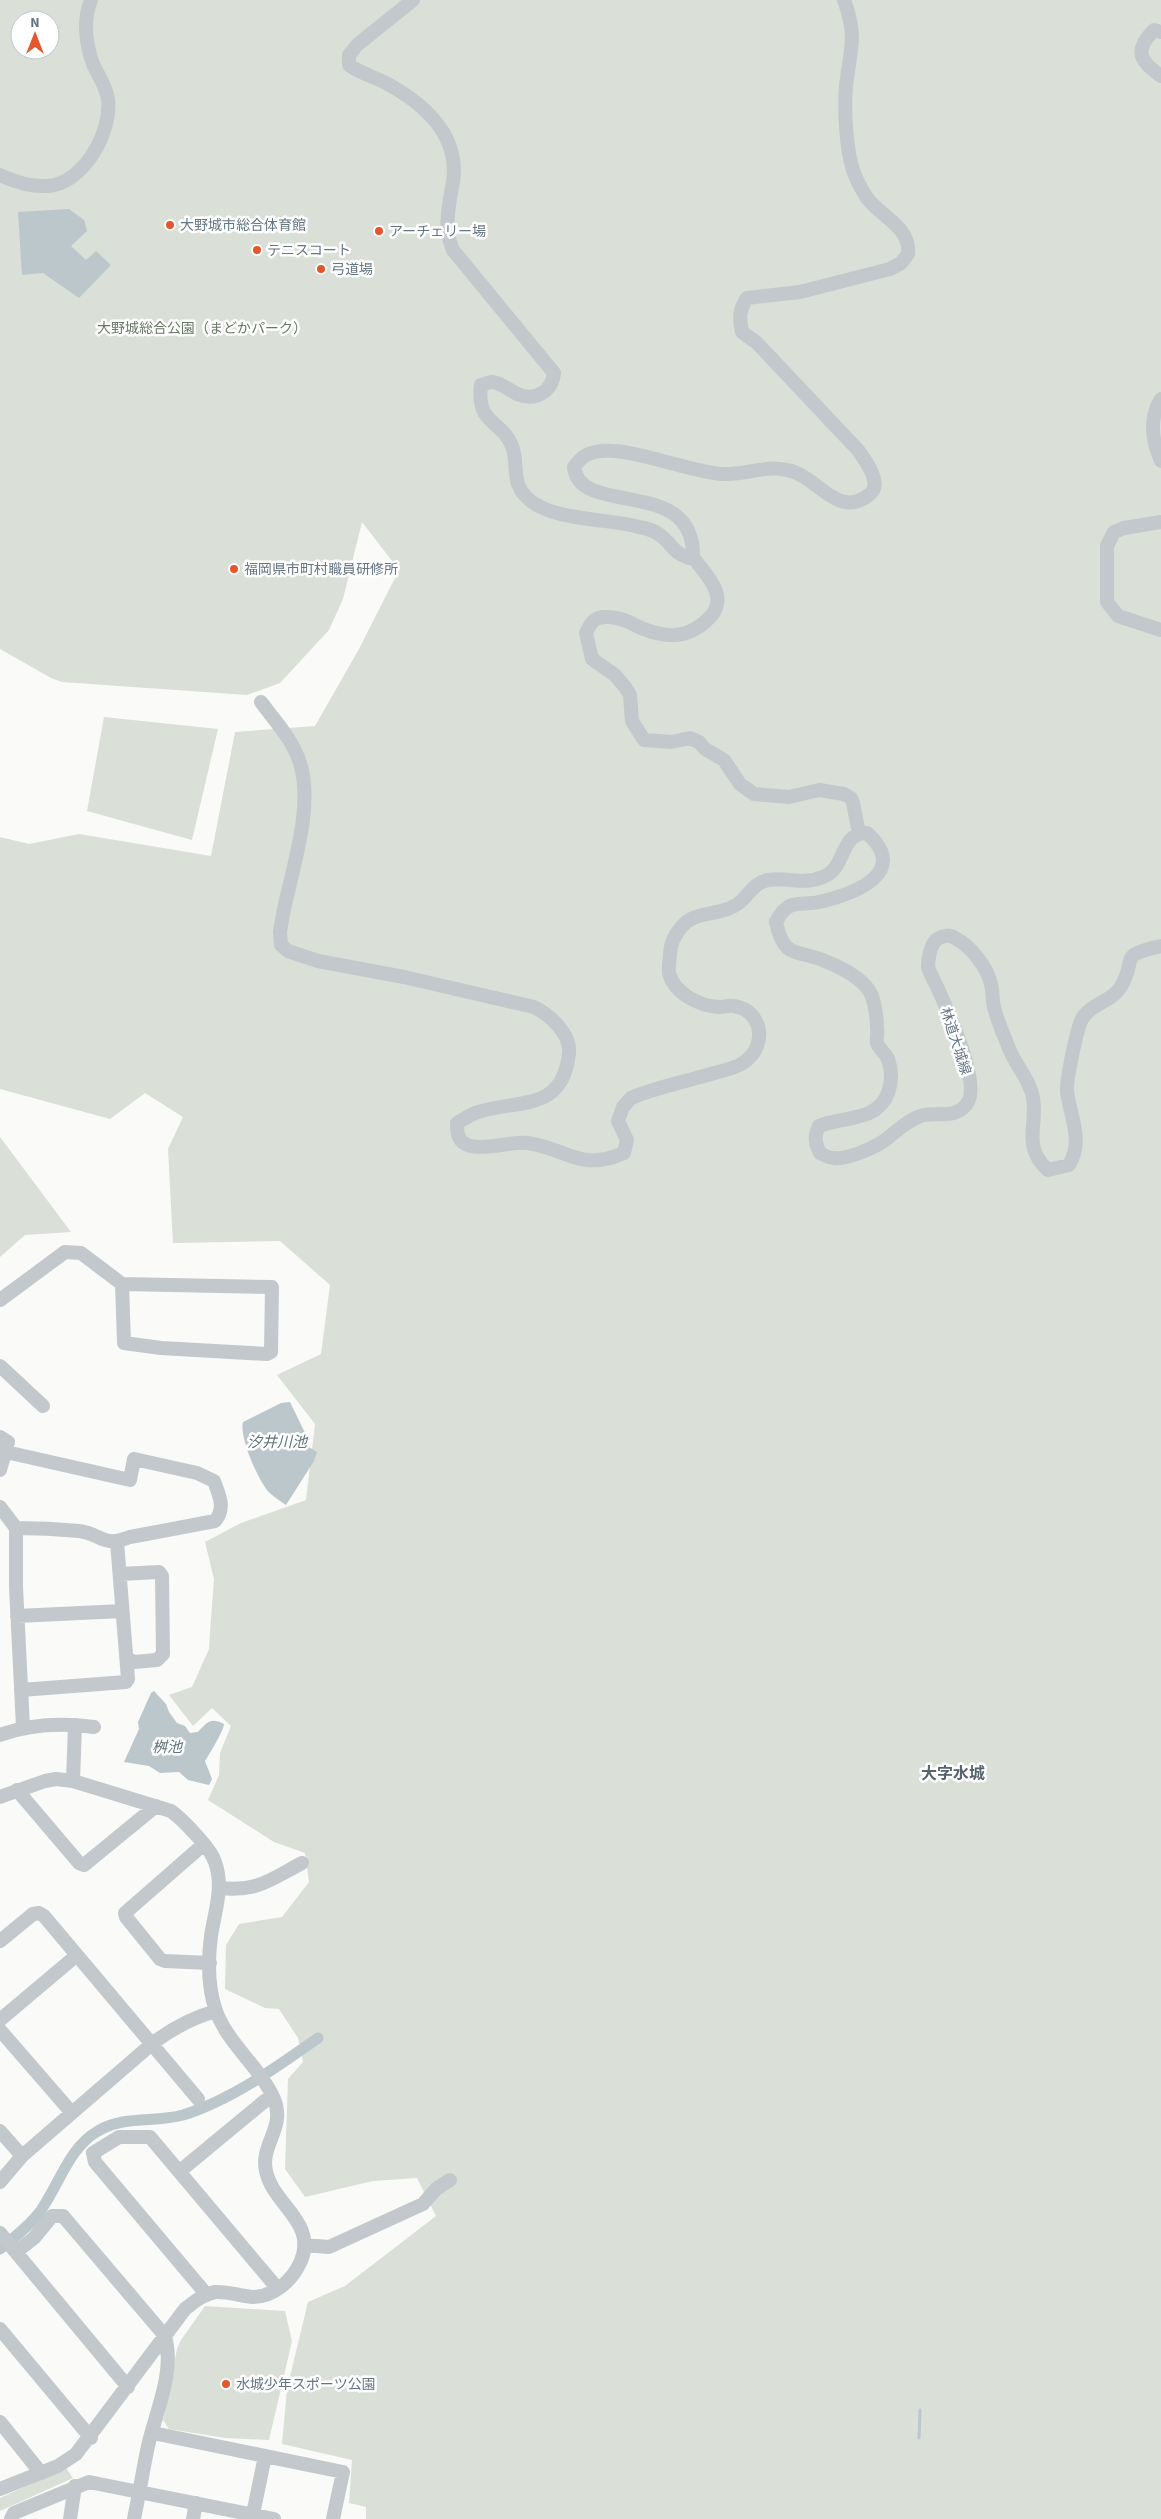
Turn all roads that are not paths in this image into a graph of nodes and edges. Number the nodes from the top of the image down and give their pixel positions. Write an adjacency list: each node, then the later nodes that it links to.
1 (91, 0): 6 (street)
2 (414, 0): 10 (street)
3 (844, 0): 10 (street)
4 (1161, 32): 5 (street)
5 (1161, 76)
6 (0, 175)
7 (1161, 399): 8 (street)
8 (1161, 461)
9 (1161, 522): 11 (street)
10 (693, 557): 13 (street)
11 (1161, 630)
12 (260, 702): 13 (street)
13 (859, 833): 14 (street, 林道大城線)
14 (1161, 946)
15 (122, 1284): 15 (street); 16 (street)
16 (0, 1300)
17 (0, 1366): 18 (street)
18 (43, 1406)
19 (0, 1437): 20 (street)
20 (6, 1452): 21 (street); 24 (street)
21 (0, 1470)
22 (0, 1507): 23 (street)
23 (16, 1528): 24 (street); 27 (street)
24 (117, 1542): 25 (street)
25 (120, 1574): 26 (street); 28 (street)
26 (122, 1611): 27 (street); 28 (street)
27 (17, 1616): 29 (street)
28 (127, 1658): 29 (street)
29 (21, 1690): 31 (street)
30 (76, 1725): 31 (street); 32 (street); 34 (street)
31 (23, 1727): 33 (street)
32 (94, 1727)
33 (0, 1735)
34 (73, 1781): 35 (street); 37 (street)
35 (17, 1790): 36 (street); 37 (street)
36 (0, 1797)
37 (156, 1806): 38 (street)
38 (204, 1844): 40 (street); 43 (street)
39 (302, 1863): 40 (street)
40 (220, 1888): 43 (street)
41 (0, 1941): 42 (street)
42 (77, 1955): 45 (street); 47 (street)
43 (210, 1963): 44 (street)
44 (216, 2011): 47 (street); 48 (street)
45 (0, 2020)
46 (0, 2030): 50 (street)
47 (153, 2043): 49 (street); 50 (street)
48 (272, 2095): 53 (street); 57 (street)
49 (198, 2099)
50 (72, 2113): 52 (street)
51 (0, 2131): 52 (street)
52 (22, 2156): 55 (street)
53 (180, 2171): 59 (street); 60 (street)
54 (450, 2180): 57 (street)
55 (0, 2182)
56 (0, 2233): 58 (street)
57 (304, 2245): 59 (street)
58 (16, 2252): 62 (street); 63 (street)
59 (278, 2290): 60 (street)
60 (207, 2295): 62 (street)
61 (0, 2329): 66 (street)
62 (165, 2336): 63 (street); 65 (street)
63 (128, 2387): 66 (street)
64 (0, 2422): 68 (street)
65 (153, 2433): 67 (street); 71 (street)
66 (91, 2438): 68 (street)
67 (265, 2456): 73 (street); 79 (street)
68 (41, 2473): 70 (street)
69 (75, 2486): 71 (street); 74 (street); 75 (street)
70 (0, 2490)
71 (140, 2492): 72 (street); 76 (street)
72 (196, 2503): 73 (street); 77 (street)
73 (252, 2517): 78 (street)
74 (10, 2519)
75 (70, 2519)
76 (134, 2519)
77 (193, 2519)
78 (274, 2519)
79 (333, 2519)

